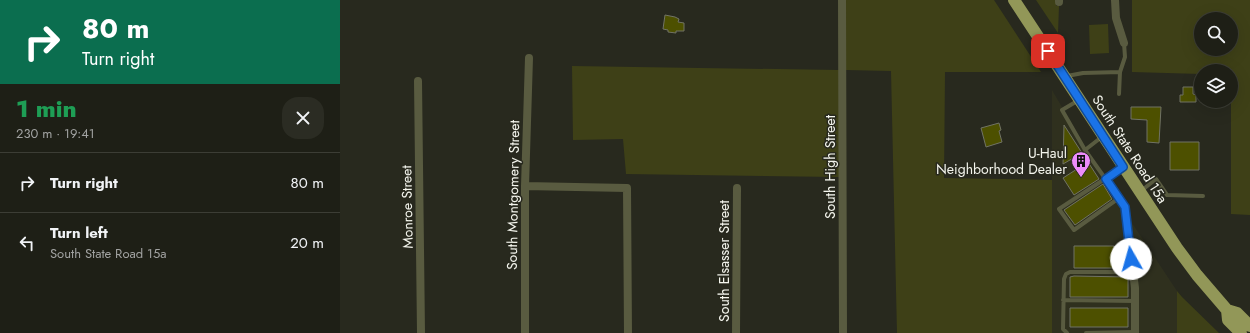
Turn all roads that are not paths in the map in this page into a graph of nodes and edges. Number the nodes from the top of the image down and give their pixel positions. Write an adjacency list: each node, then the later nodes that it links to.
1 (842, 0): 29 (street, South High Street)
2 (1014, 0): 7 (highway, South State Road 15a)
3 (1116, 0): 4 (street)
4 (1124, 43): 6 (lane)
5 (529, 58): 15 (street, South Montgomery Street)
6 (1120, 72): 7 (lane); 9 (lane)
7 (1064, 76): 10 (highway, South State Road 15a)
8 (418, 82): 25 (street, Monroe Street)
9 (1120, 94)
10 (1080, 100): 11 (highway, South State Road 15a); 12 (lane)
11 (1103, 136): 12 (lane); 13 (highway, South State Road 15a)
12 (1085, 150): 14 (lane)
13 (1123, 167): 14 (lane); 17 (highway, South State Road 15a)
14 (1106, 179): 19 (lane); 19 (lane)
15 (525, 186): 26 (street, South Montgomery Street); 27 (street)
16 (737, 188): 28 (street, South Elsasser Street)
17 (1140, 192): 18 (lane); 23 (highway, South State Road 15a)
18 (1203, 196)
19 (1119, 198): 20 (street)
20 (1133, 272): 21 (lane); 22 (street)
21 (1063, 300): 22 (lane); 30 (lane)
22 (1135, 301): 32 (street)
23 (1227, 310): 24 (highway, South State Road 15a); 33 (highway, South State Road 15a)
24 (1250, 326)
25 (421, 333)
26 (525, 333)
27 (628, 333)
28 (736, 333)
29 (843, 333)
30 (1067, 333)
31 (1086, 333): 32 (lane)
32 (1135, 333)
33 (1242, 333): 34 (highway)
34 (1249, 333)

